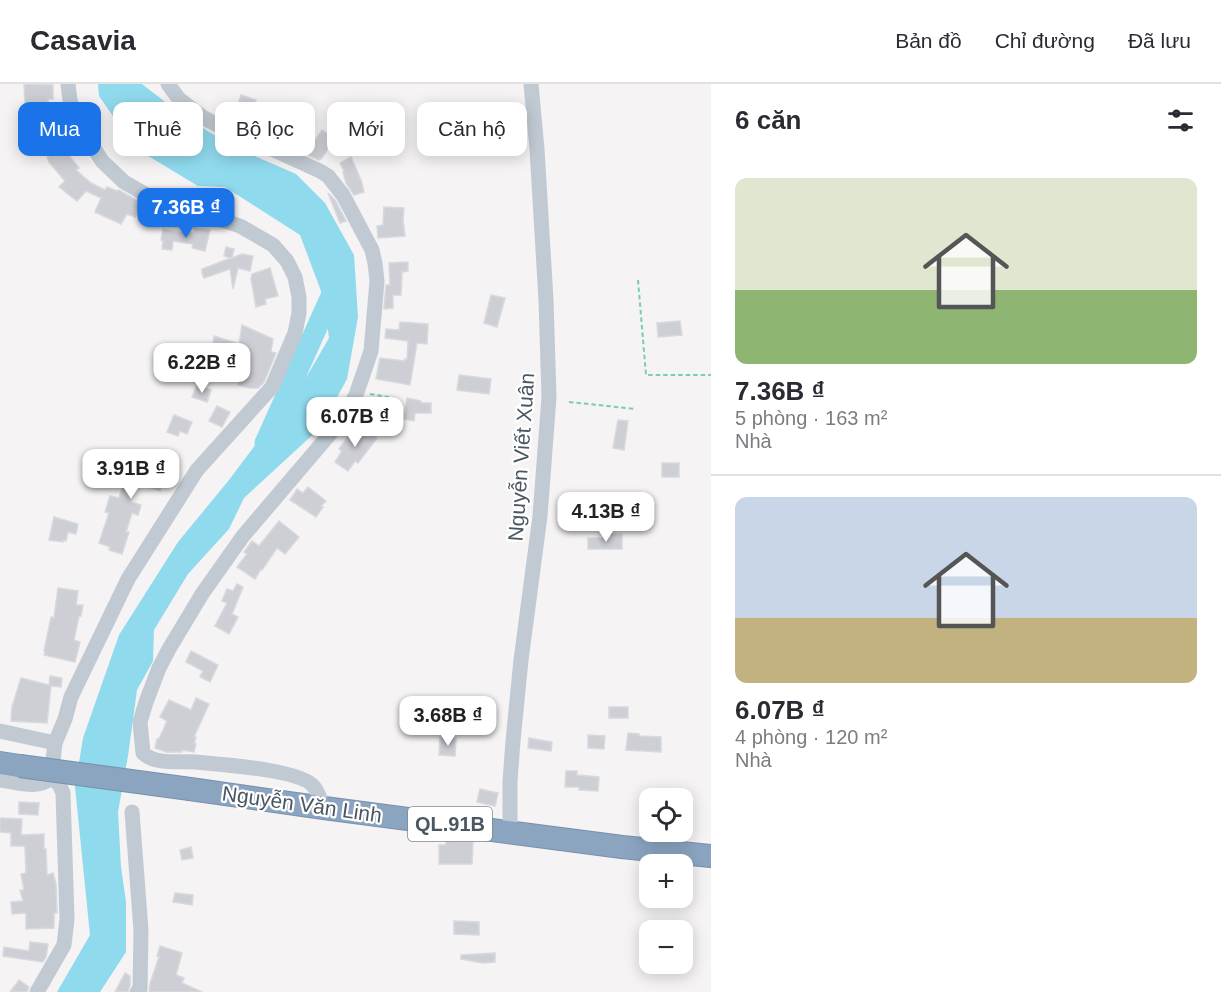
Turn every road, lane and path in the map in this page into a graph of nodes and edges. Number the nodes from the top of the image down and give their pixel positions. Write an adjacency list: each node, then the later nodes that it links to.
1 (68, 84): 11 (street)
2 (168, 84): 6 (street)
3 (531, 84): 17 (street, Nguyễn Viết Xuân)
4 (638, 280): 5 (path)
5 (711, 375)
6 (356, 395): 7 (path); 15 (street)
7 (394, 398)
8 (569, 402): 9 (path)
9 (636, 409)
10 (0, 731): 11 (street)
11 (54, 743): 13 (street)
12 (10, 765): 15 (highway, Nguyễn Văn Linh / QL.91B, bridge)
13 (51, 778): 14 (street); 19 (street)
14 (0, 780)
15 (324, 808): 17 (highway, Nguyễn Văn Linh / QL.91B)
16 (132, 812): 20 (street)
17 (510, 832): 18 (highway, Nguyễn Văn Linh / QL.91B)
18 (711, 856)
19 (37, 992)
20 (137, 992)

